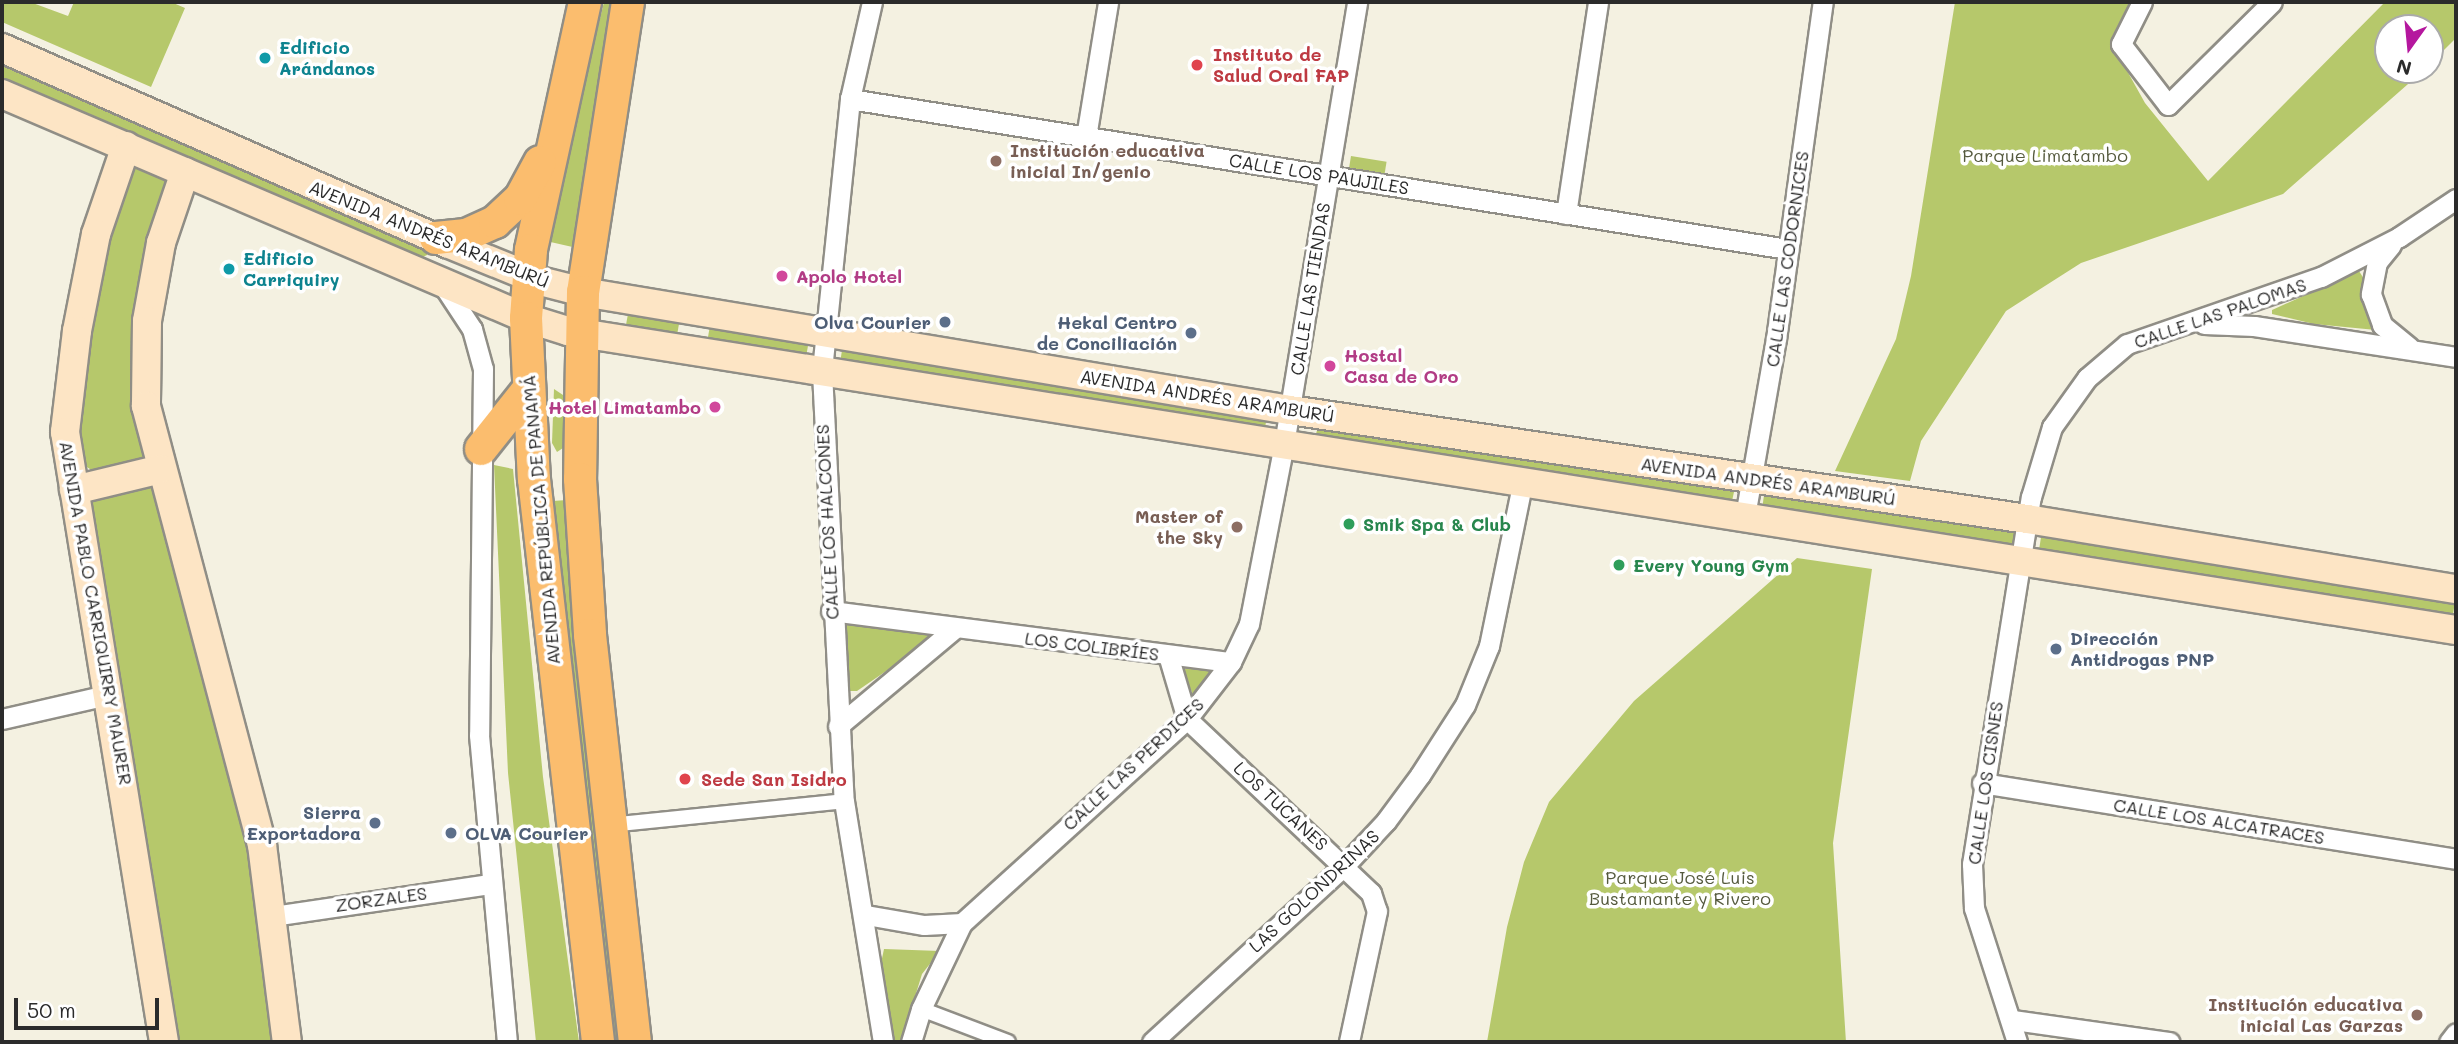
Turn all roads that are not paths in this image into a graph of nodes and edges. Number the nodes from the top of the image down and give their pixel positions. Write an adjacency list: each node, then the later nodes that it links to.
1 (585, 2): 13 (main road, AVENIDA REPÚBLICA DE PANAMÁ)
2 (628, 2): 25 (main road)
3 (872, 2): 12 (street, CALLE LOS HALCONES)
4 (1108, 2): 14 (street)
5 (1357, 2): 17 (street, CALLE LAS TIENDAS)
6 (1598, 2): 19 (street)
7 (1823, 2): 22 (street, CALLE LAS CODORNICES)
8 (2142, 2): 9 (street)
9 (2272, 2)
10 (2, 48): 21 (main road, AVENIDA ANDRÉS ARAMBURÚ)
11 (2, 94): 15 (main road, AVENIDA ANDRÉS ARAMBURÚ)
12 (850, 99): 14 (street, CALLE LOS PAUJILES); 30 (street, CALLE LOS HALCONES)
13 (556, 129): 21 (main road); 23 (main road, AVENIDA REPÚBLICA DE PANAMÁ)
14 (1086, 137): 17 (street, CALLE LOS PAUJILES)
15 (126, 146): 16 (main road, AVENIDA ANDRÉS ARAMBURÚ); 44 (main road, AVENIDA PABLO CARRIQUIRRY MAURER)
16 (185, 172): 24 (main road, AVENIDA ANDRÉS ARAMBURÚ); 39 (main road)
17 (1328, 175): 19 (street, CALLE LOS PAUJILES); 36 (street, CALLE LAS TIENDAS)
18 (2456, 199): 20 (street, CALLE LAS PALOMAS)
19 (1566, 214): 22 (street, CALLE LOS PAUJILES)
20 (2399, 237): 28 (street, CALLE LAS PALOMAS); 31 (street)
21 (442, 240): 23 (main road, AVENIDA ANDRÉS ARAMBURÚ); 24 (main road)
22 (1788, 249): 40 (street, CALLE LAS CODORNICES)
23 (528, 276): 25 (main road, AVENIDA ANDRÉS ARAMBURÚ); 27 (main road, AVENIDA REPÚBLICA DE PANAMÁ)
24 (436, 280): 27 (main road, AVENIDA ANDRÉS ARAMBURÚ); 38 (street)
25 (583, 292): 26 (main road, AVENIDA ANDRÉS ARAMBURÚ); 29 (main road)
26 (696, 312): 30 (main road, AVENIDA ANDRÉS ARAMBURÚ); 32 (main road)
27 (526, 318): 29 (main road, AVENIDA ANDRÉS ARAMBURÚ); 35 (main road, AVENIDA REPÚBLICA DE PANAMÁ)
28 (2189, 323): 31 (street); 46 (street, CALLE LAS PALOMAS)
29 (581, 334): 32 (main road, AVENIDA ANDRÉS ARAMBURÚ); 42 (main road)
30 (824, 334): 34 (street, CALLE LOS HALCONES); 36 (main road, AVENIDA ANDRÉS ARAMBURÚ)
31 (2423, 352): 33 (street)
32 (690, 353): 34 (main road, AVENIDA ANDRÉS ARAMBURÚ)
33 (2456, 357)
34 (822, 372): 37 (main road, AVENIDA ANDRÉS ARAMBURÚ); 49 (street, CALLE LOS HALCONES)
35 (528, 390): 38 (main road); 41 (main road, AVENIDA REPÚBLICA DE PANAMÁ)
36 (1290, 410): 37 (street, CALLE LAS PERDICES); 40 (main road, AVENIDA ANDRÉS ARAMBURÚ)
37 (1284, 444): 43 (main road, AVENIDA ANDRÉS ARAMBURÚ); 53 (street, CALLE LAS PERDICES)
38 (481, 449): 63 (street)
39 (161, 469): 44 (main road); 65 (main road)
40 (1752, 478): 45 (street, CALLE LAS CODORNICES); 46 (main road, AVENIDA ANDRÉS ARAMBURÚ)
41 (534, 479): 42 (main road); 73 (main road, AVENIDA REPÚBLICA DE PANAMÁ)
42 (580, 479): 60 (main road)
43 (1523, 481): 45 (main road, AVENIDA ANDRÉS ARAMBURÚ); 62 (street, LAS GOLONDRINAS)
44 (74, 489): 54 (main road, AVENIDA PABLO CARRIQUIRRY MAURER)
45 (1745, 516): 47 (main road, AVENIDA ANDRÉS ARAMBURÚ)
46 (2027, 519): 47 (street, CALLE LAS PALOMAS); 48 (main road, AVENIDA ANDRÉS ARAMBURÚ)
47 (2020, 561): 51 (main road, AVENIDA ANDRÉS ARAMBURÚ); 58 (street, CALLE LOS CISNES)
48 (2456, 589)
49 (831, 611): 50 (street, LOS COLIBRÍES); 57 (street, CALLE LOS HALCONES)
50 (953, 630): 52 (street, LOS COLIBRÍES); 57 (street)
51 (2456, 630)
52 (1168, 655): 53 (street, LOS COLIBRÍES); 56 (street)
53 (1231, 662): 56 (street, CALLE LAS PERDICES)
54 (111, 694): 55 (street); 70 (main road, AVENIDA PABLO CARRIQUIRRY MAURER)
55 (2, 719)
56 (1186, 719): 62 (street, LOS TUCANES); 66 (street, CALLE LAS PERDICES)
57 (838, 726): 59 (street, CALLE LOS HALCONES)
58 (1982, 783): 61 (street, CALLE LOS ALCATRACES); 68 (street, CALLE LOS CISNES)
59 (844, 801): 60 (street); 64 (street, CALLE LOS HALCONES)
60 (608, 825): 74 (main road)
61 (2456, 859)
62 (1345, 865): 78 (street, LAS GOLONDRINAS); 79 (street, LOS TUCANES)
63 (489, 884): 65 (street, ZORZALES); 72 (street)
64 (866, 915): 66 (street); 75 (street, CALLE LOS HALCONES)
65 (273, 916): 71 (main road)
66 (962, 923): 67 (street, CALLE LAS PERDICES)
67 (921, 1009): 76 (street, CALLE LAS PERDICES); 77 (street)
68 (2013, 1020): 80 (street, CALLE LOS CISNES); 81 (street)
69 (2456, 1033): 82 (street)
70 (164, 1042)
71 (287, 1042)
72 (507, 1042)
73 (598, 1042)
74 (635, 1042)
75 (883, 1042)
76 (911, 1042)
77 (1008, 1042)
78 (1152, 1042)
79 (1349, 1042)
80 (2017, 1042)
81 (2169, 1042)
82 (2449, 1042)

